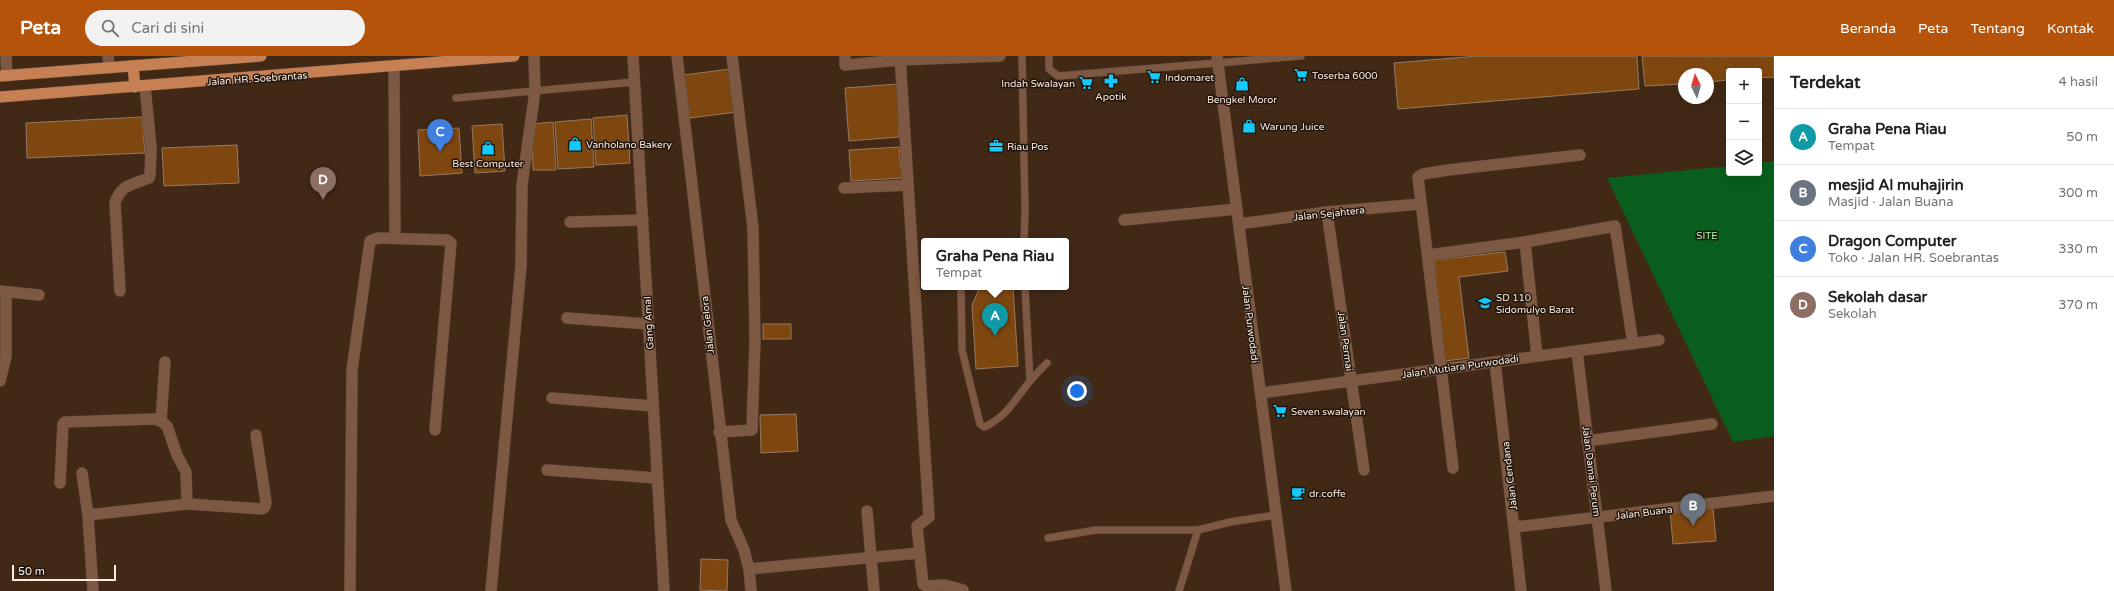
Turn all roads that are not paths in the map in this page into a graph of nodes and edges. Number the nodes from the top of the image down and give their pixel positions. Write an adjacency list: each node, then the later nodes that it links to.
1 (6, 56): 20 (street)
2 (108, 56): 19 (street)
3 (261, 56): 15 (main road)
4 (514, 56): 18 (main road, Jalan HR. Soebrantas)
5 (534, 56): 23 (street)
6 (633, 56): 21 (street, Gang Amal)
7 (677, 56): 64 (street, Jalan Gelora)
8 (732, 56): 64 (street)
9 (845, 56): 14 (street)
10 (1000, 56): 14 (street)
11 (1022, 56): 37 (lane)
12 (1049, 56): 16 (lane)
13 (1301, 56): 16 (lane)
14 (900, 58): 27 (street)
15 (189, 59): 17 (main road)
16 (1217, 59): 30 (street, Jalan Purwodadi)
17 (133, 66): 19 (main road); 22 (main road)
18 (394, 66): 22 (main road, Jalan HR. Soebrantas); 36 (street)
19 (109, 68): 20 (main road)
20 (4, 76)
21 (635, 82): 23 (lane); 32 (street, Gang Amal)
22 (140, 87): 24 (main road, Jalan HR. Soebrantas); 42 (street)
23 (535, 91): 25 (lane); 89 (street)
24 (0, 97)
25 (456, 98)
26 (1580, 155): 29 (street)
27 (908, 185): 28 (street); 82 (street)
28 (844, 188)
29 (1420, 204): 31 (street, Jalan Sejahtera); 39 (street)
30 (1237, 209): 33 (street); 35 (street, Jalan Purwodadi)
31 (1327, 212): 35 (street, Jalan Sejahtera); 57 (street, Jalan Permai)
32 (643, 220): 34 (street); 46 (street, Gang Amal)
33 (1124, 220)
34 (570, 222)
35 (1238, 224): 58 (street, Jalan Purwodadi)
36 (395, 238): 63 (street); 88 (street)
37 (1024, 238)
38 (1525, 242): 39 (street); 48 (street); 50 (street)
39 (1428, 256): 54 (street)
40 (961, 290): 56 (lane)
41 (1025, 290): 56 (lane)
42 (120, 291)
43 (3, 292): 44 (street); 55 (street)
44 (39, 295)
45 (567, 318): 46 (street)
46 (648, 324): 60 (street, Gang Amal)
47 (1659, 340): 48 (street, Jalan Mutiara Purwodadi)
48 (1633, 344): 49 (street, Jalan Mutiara Purwodadi)
49 (1577, 351): 50 (street, Jalan Mutiara Purwodadi); 66 (street, Jalan Damai Perum)
50 (1536, 356): 53 (street, Jalan Mutiara Purwodadi)
51 (165, 362): 61 (street)
52 (1047, 362): 56 (lane)
53 (1496, 362): 54 (street, Jalan Mutiara Purwodadi); 79 (street, Jalan Cendana)
54 (1442, 369): 57 (street, Jalan Mutiara Purwodadi); 67 (street)
55 (0, 381)
56 (1030, 381)
57 (1352, 381): 58 (street, Jalan Mutiara Purwodadi); 69 (street, Jalan Permai)
58 (1260, 393): 77 (street, Jalan Purwodadi)
59 (552, 398): 60 (street)
60 (653, 406): 71 (street, Gang Amal)
61 (161, 421): 72 (street); 74 (street)
62 (1712, 424): 66 (street)
63 (434, 430)
64 (719, 432): 84 (street, Jalan Gelora)
65 (256, 435): 74 (street)
66 (1587, 441): 78 (street, Jalan Damai Perum)
67 (1453, 468)
68 (547, 470): 71 (street)
69 (1364, 470)
70 (82, 473): 76 (street)
71 (657, 478): 90 (street, Gang Amal)
72 (60, 483)
73 (1774, 496): 78 (street, Jalan Buana)
74 (187, 504): 76 (street)
75 (867, 511): 83 (street)
76 (88, 515): 87 (street)
77 (1276, 516): 80 (lane); 94 (street, Jalan Purwodadi)
78 (1598, 517): 79 (street, Jalan Buana); 96 (street, Jalan Damai Perum)
79 (1515, 527): 95 (street, Jalan Cendana)
80 (1198, 530): 81 (lane); 93 (lane)
81 (1048, 538)
82 (919, 553): 83 (street); 85 (street)
83 (870, 557): 84 (street); 92 (street)
84 (749, 569): 91 (street, Jalan Gelora)
85 (945, 588): 86 (street)
86 (963, 590)
87 (93, 591)
88 (350, 591)
89 (491, 591)
90 (664, 591)
91 (750, 591)
92 (874, 591)
93 (1179, 591)
94 (1286, 591)
95 (1521, 591)
96 (1606, 591)

